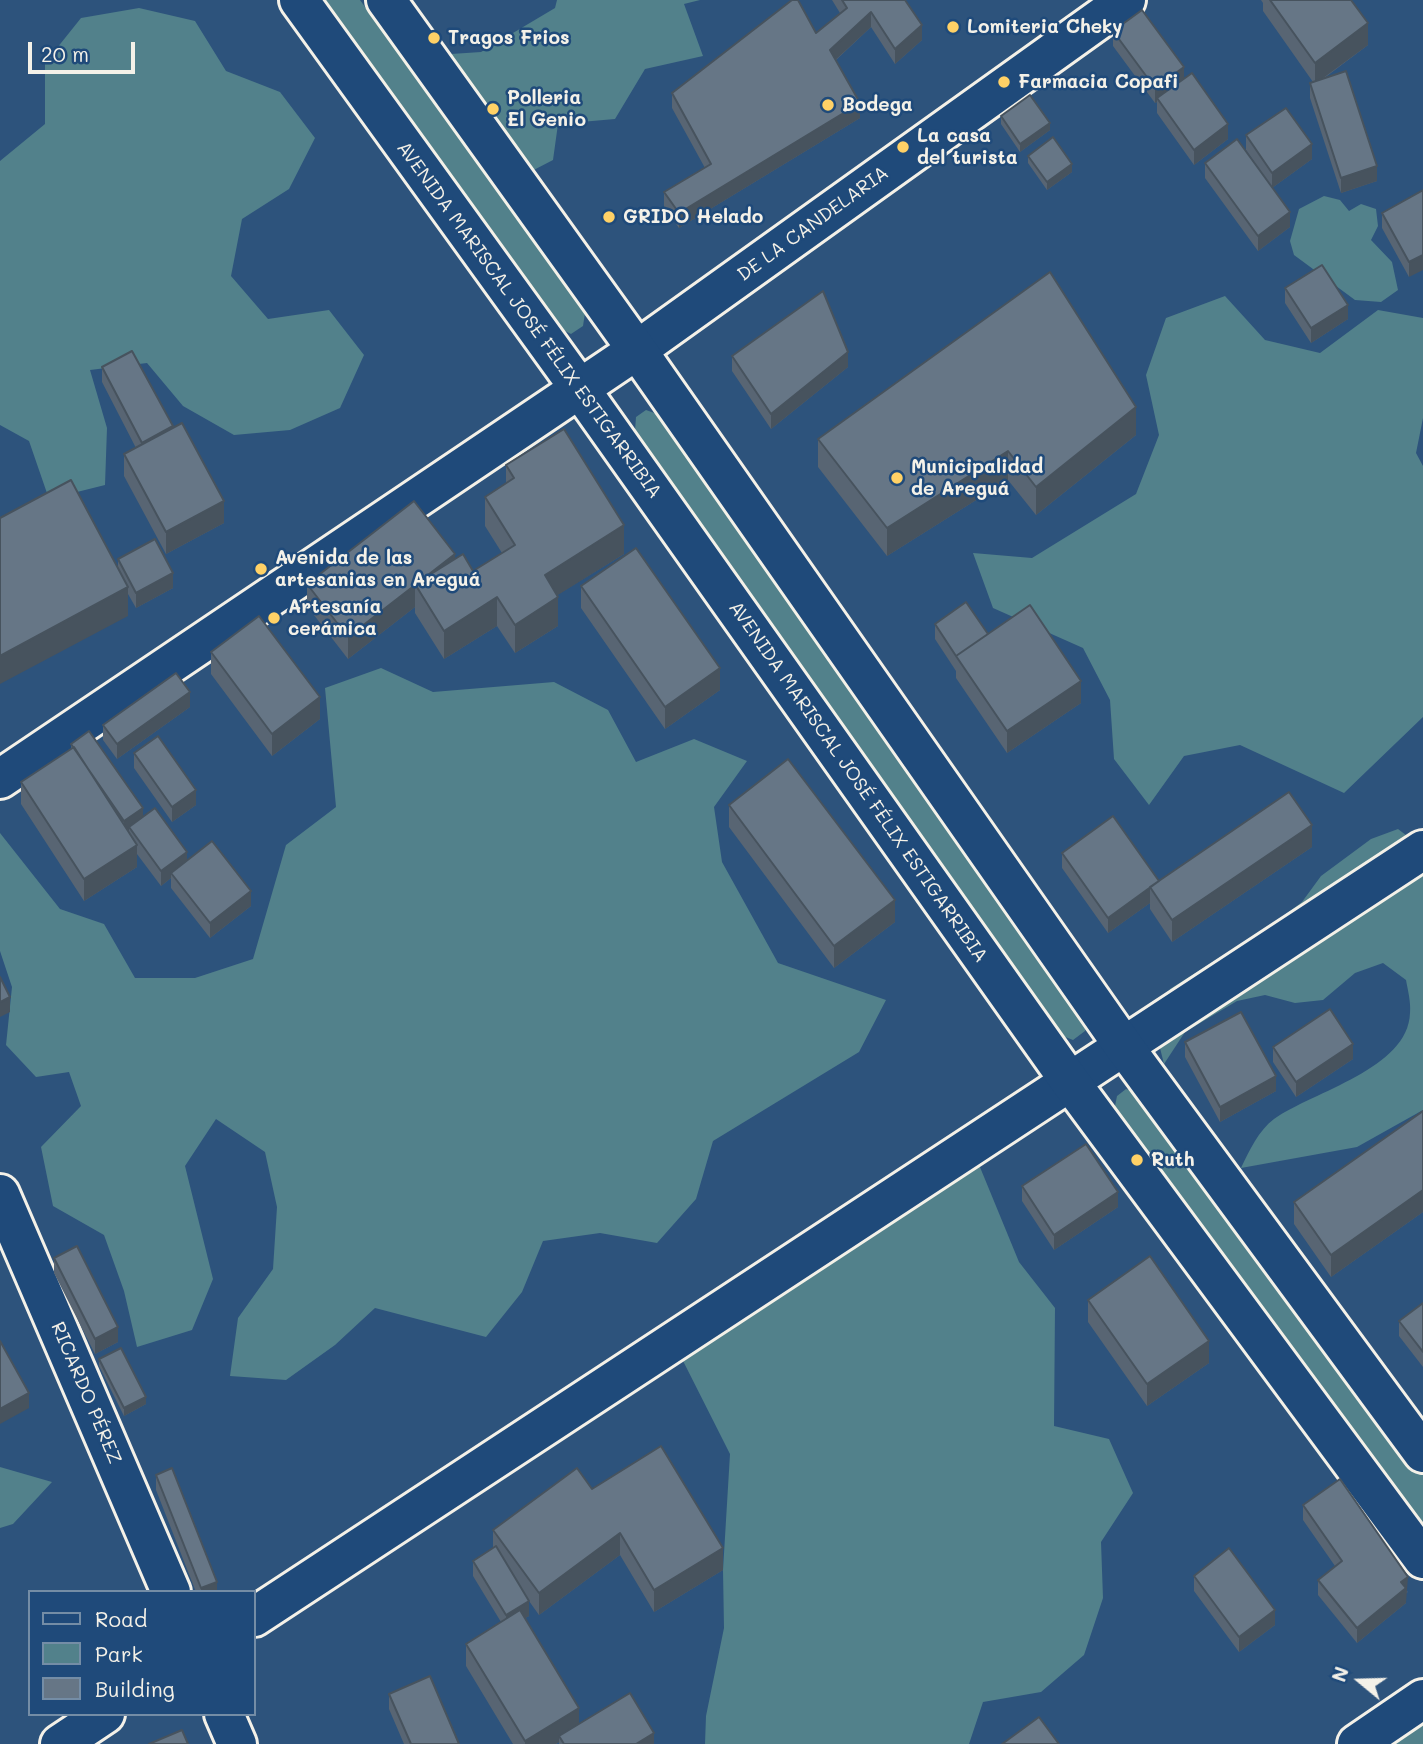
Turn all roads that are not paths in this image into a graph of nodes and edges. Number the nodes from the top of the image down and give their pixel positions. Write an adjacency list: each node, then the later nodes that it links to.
1 (299, 0): 5 (main road, AVENIDA MARISCAL JOSÉ FÉLIX ESTIGARRIBIA)
2 (386, 0): 4 (main road)
3 (1126, 0): 4 (main road, DE LA CANDELARIA)
4 (637, 349): 5 (main road, DE LA CANDELARIA); 8 (main road)
5 (580, 389): 6 (main road, DE LA CANDELARIA); 9 (main road, AVENIDA MARISCAL JOSÉ FÉLIX ESTIGARRIBIA)
6 (0, 779)
7 (1423, 850): 8 (main road)
8 (1125, 1048): 9 (main road); 11 (main road)
9 (1071, 1083): 12 (main road, AVENIDA MARISCAL JOSÉ FÉLIX ESTIGARRIBIA); 14 (main road)
10 (0, 1194): 13 (main road, RICARDO PÉREZ)
11 (1423, 1453)
12 (1423, 1559)
13 (171, 1590)
14 (256, 1615)
15 (1423, 1699): 20 (main road)
16 (102, 1716): 18 (main road)
17 (225, 1716): 19 (main road)
18 (60, 1744)
19 (237, 1744)
20 (1357, 1744)

